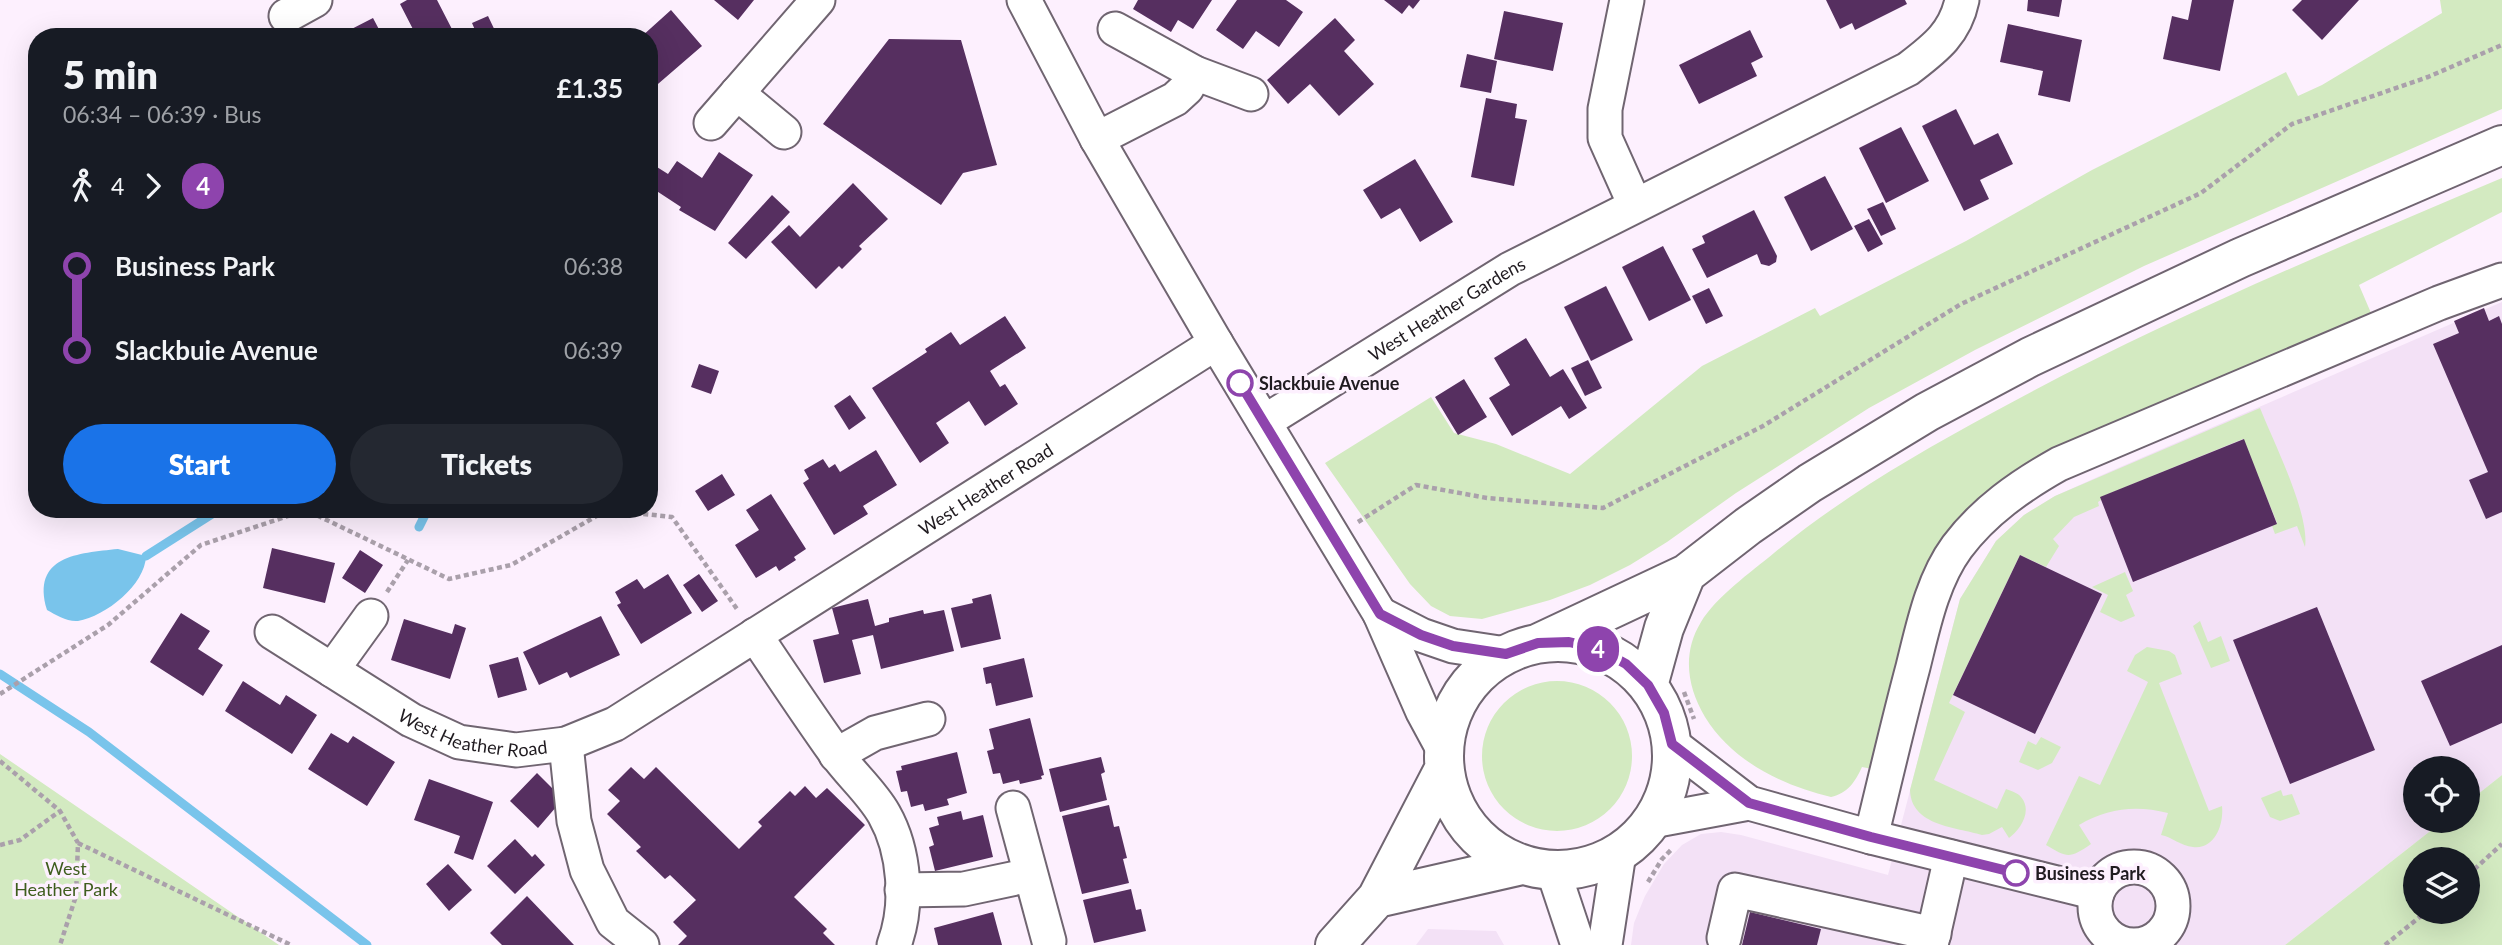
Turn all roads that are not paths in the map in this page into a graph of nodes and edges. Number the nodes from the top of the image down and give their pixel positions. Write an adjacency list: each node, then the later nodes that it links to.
1 (315, 0): 6 (street)
2 (818, 0): 9 (street)
3 (1024, 0): 13 (street)
4 (1627, 0): 15 (street)
5 (1962, 0): 15 (street, West Heather Gardens)
6 (286, 16)
7 (1115, 29): 8 (street)
8 (1195, 73): 10 (street); 13 (street)
9 (737, 93): 11 (street); 12 (street)
10 (1251, 94)
11 (711, 123)
12 (784, 132)
13 (1097, 139): 17 (street)
14 (2502, 145): 19 (main road)
15 (1635, 205): 18 (street, West Heather Gardens)
16 (2502, 280): 35 (street)
17 (1216, 343): 18 (street); 23 (street, West Heather Road)
18 (1264, 422): 20 (street)
19 (1686, 574): 24 (main road); 26 (main road)
20 (1380, 614): 24 (street); 31 (street)
21 (371, 616): 25 (street)
22 (272, 632): 25 (street, West Heather Road)
23 (755, 635): 29 (street, West Heather Road); 30 (street)
24 (1522, 648): 26 (main road); 31 (main road)
25 (332, 670): 29 (street, West Heather Road)
26 (1665, 688): 28 (main road)
27 (928, 719): 30 (street)
28 (1683, 733): 32 (street); 34 (main road)
29 (566, 744): 48 (street)
30 (836, 755): 40 (street)
31 (1443, 759): 38 (main road); 42 (main road)
32 (1749, 803): 34 (street); 35 (street)
33 (1013, 808): 39 (street)
34 (1665, 832): 36 (main road)
35 (1871, 837): 37 (street)
36 (1619, 853): 38 (main road); 52 (street)
37 (1951, 857): 41 (street); 44 (street)
38 (1537, 868): 42 (main road); 51 (street)
39 (1030, 875): 40 (street); 46 (street)
40 (902, 890): 49 (street)
41 (2096, 894): 45 (street); 47 (street)
42 (1377, 898): 50 (main road)
43 (1724, 938): 44 (street)
44 (1932, 939)
45 (2096, 939): 47 (street)
46 (1049, 941)
47 (2157, 943)
48 (642, 945)
49 (894, 945)
50 (1335, 945)
51 (1578, 945)
52 (1605, 945)

